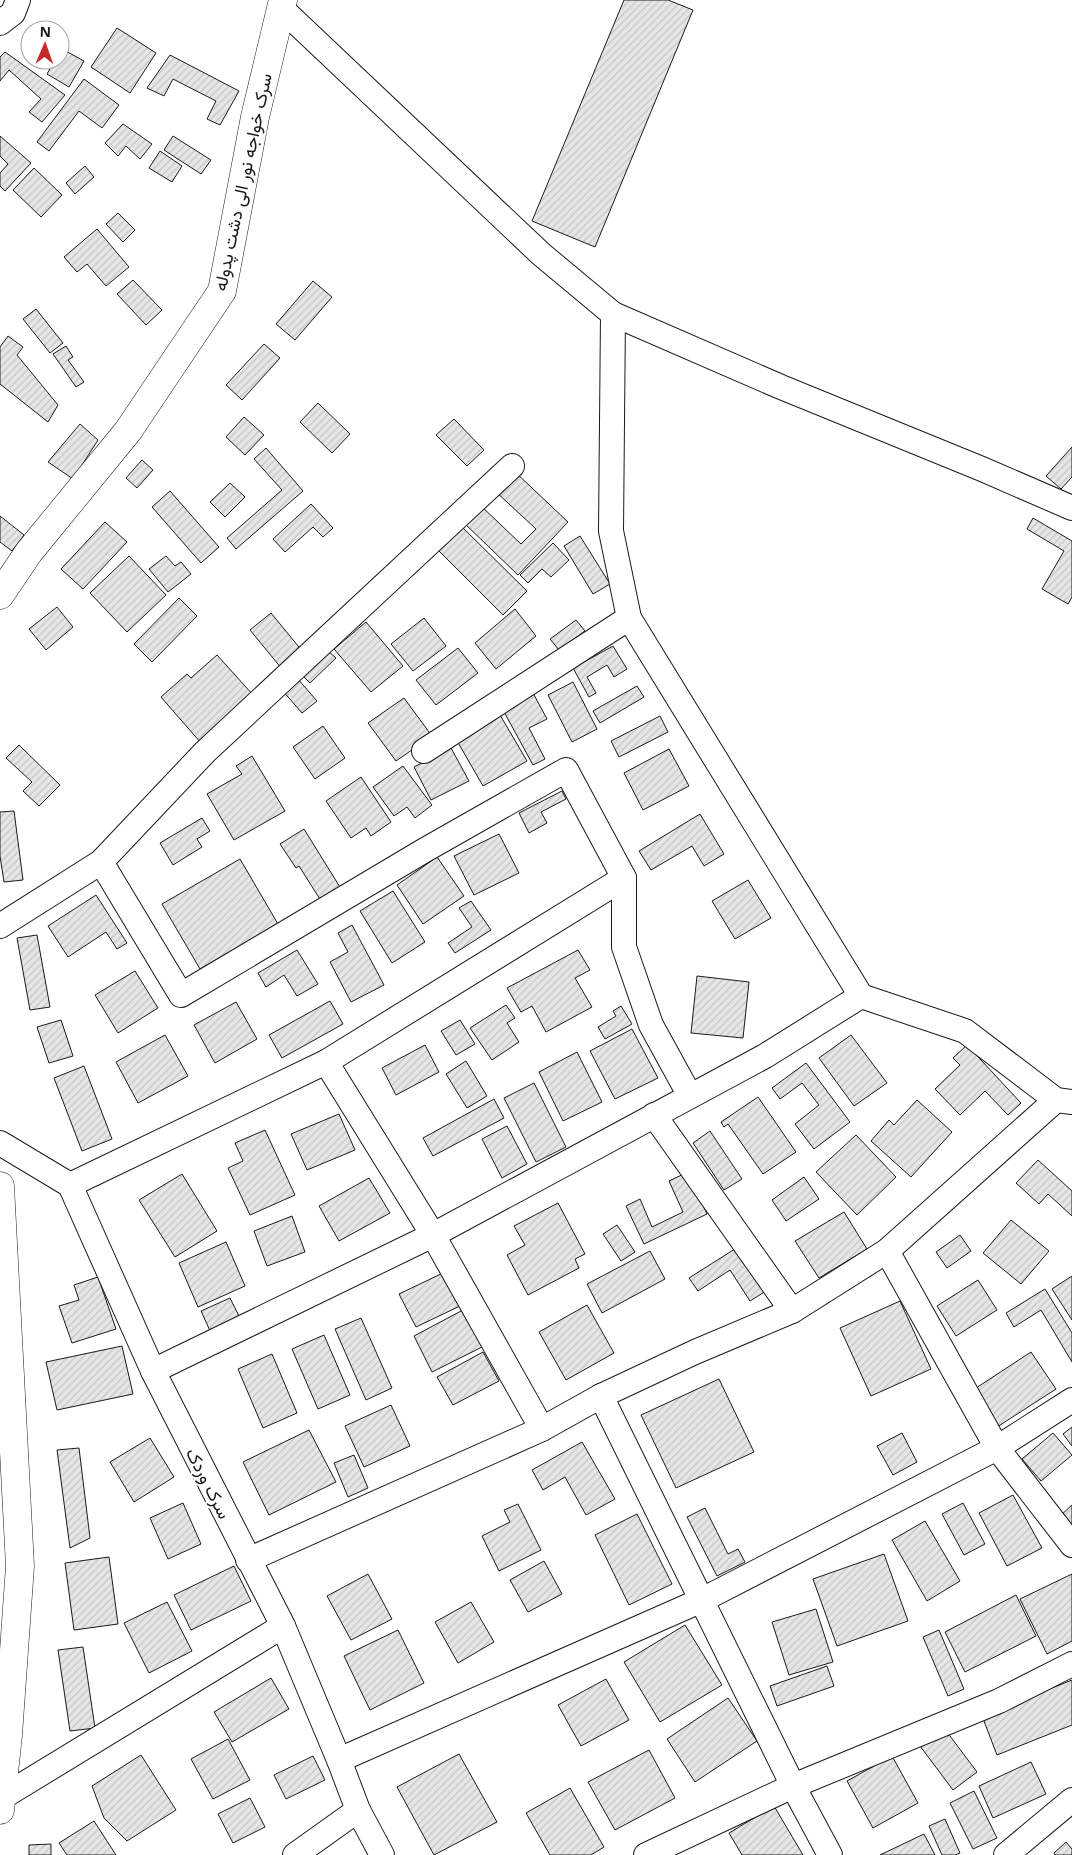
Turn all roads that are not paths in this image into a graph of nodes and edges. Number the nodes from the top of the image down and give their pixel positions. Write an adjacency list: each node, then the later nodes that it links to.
1 (18, 0): 3 (street)
2 (282, 4): 4 (street); 7 (main road, سرک خواجه نور الی دشت پدوله)
3 (0, 23)
4 (613, 314): 6 (street); 8 (street)
5 (512, 466): 10 (street)
6 (1072, 508)
7 (0, 595)
8 (629, 618): 9 (street); 13 (street)
9 (424, 751)
10 (101, 862): 11 (street); 12 (street)
11 (624, 878): 14 (street); 15 (street)
12 (0, 926)
13 (861, 996): 15 (street); 16 (street)
14 (326, 1062): 19 (street); 22 (street)
15 (690, 1096): 17 (street)
16 (1064, 1101): 23 (street)
17 (654, 1115): 22 (street); 24 (street)
18 (0, 1143): 19 (street)
19 (70, 1185): 25 (street, سرک وردک)
20 (0, 1186): 21 (main road)
21 (1, 1223): 29 (main road)
22 (433, 1235): 25 (street); 28 (street)
23 (887, 1251): 24 (street); 30 (street)
24 (792, 1311): 26 (street)
25 (153, 1371): 32 (street, سرک وردک)
26 (601, 1396): 28 (street); 33 (street)
27 (1072, 1400): 30 (street)
28 (542, 1428): 32 (street)
29 (7, 1444): 36 (main road)
30 (997, 1448): 31 (street); 33 (street)
31 (1072, 1545)
32 (248, 1560): 34 (street, سرک وردک)
33 (702, 1600): 37 (street); 38 (street)
34 (283, 1626): 37 (street, سرک وردک); 40 (street)
35 (1072, 1664): 38 (street)
36 (4, 1733): 40 (main road)
37 (339, 1760): 41 (street, سرک وردک)
38 (793, 1786): 44 (street); 45 (street)
39 (1072, 1800): 46 (street)
40 (0, 1804)
41 (358, 1810): 42 (street); 43 (street, سرک وردک)
42 (295, 1855)
43 (382, 1855)
44 (646, 1855)
45 (830, 1855)
46 (1006, 1855)

